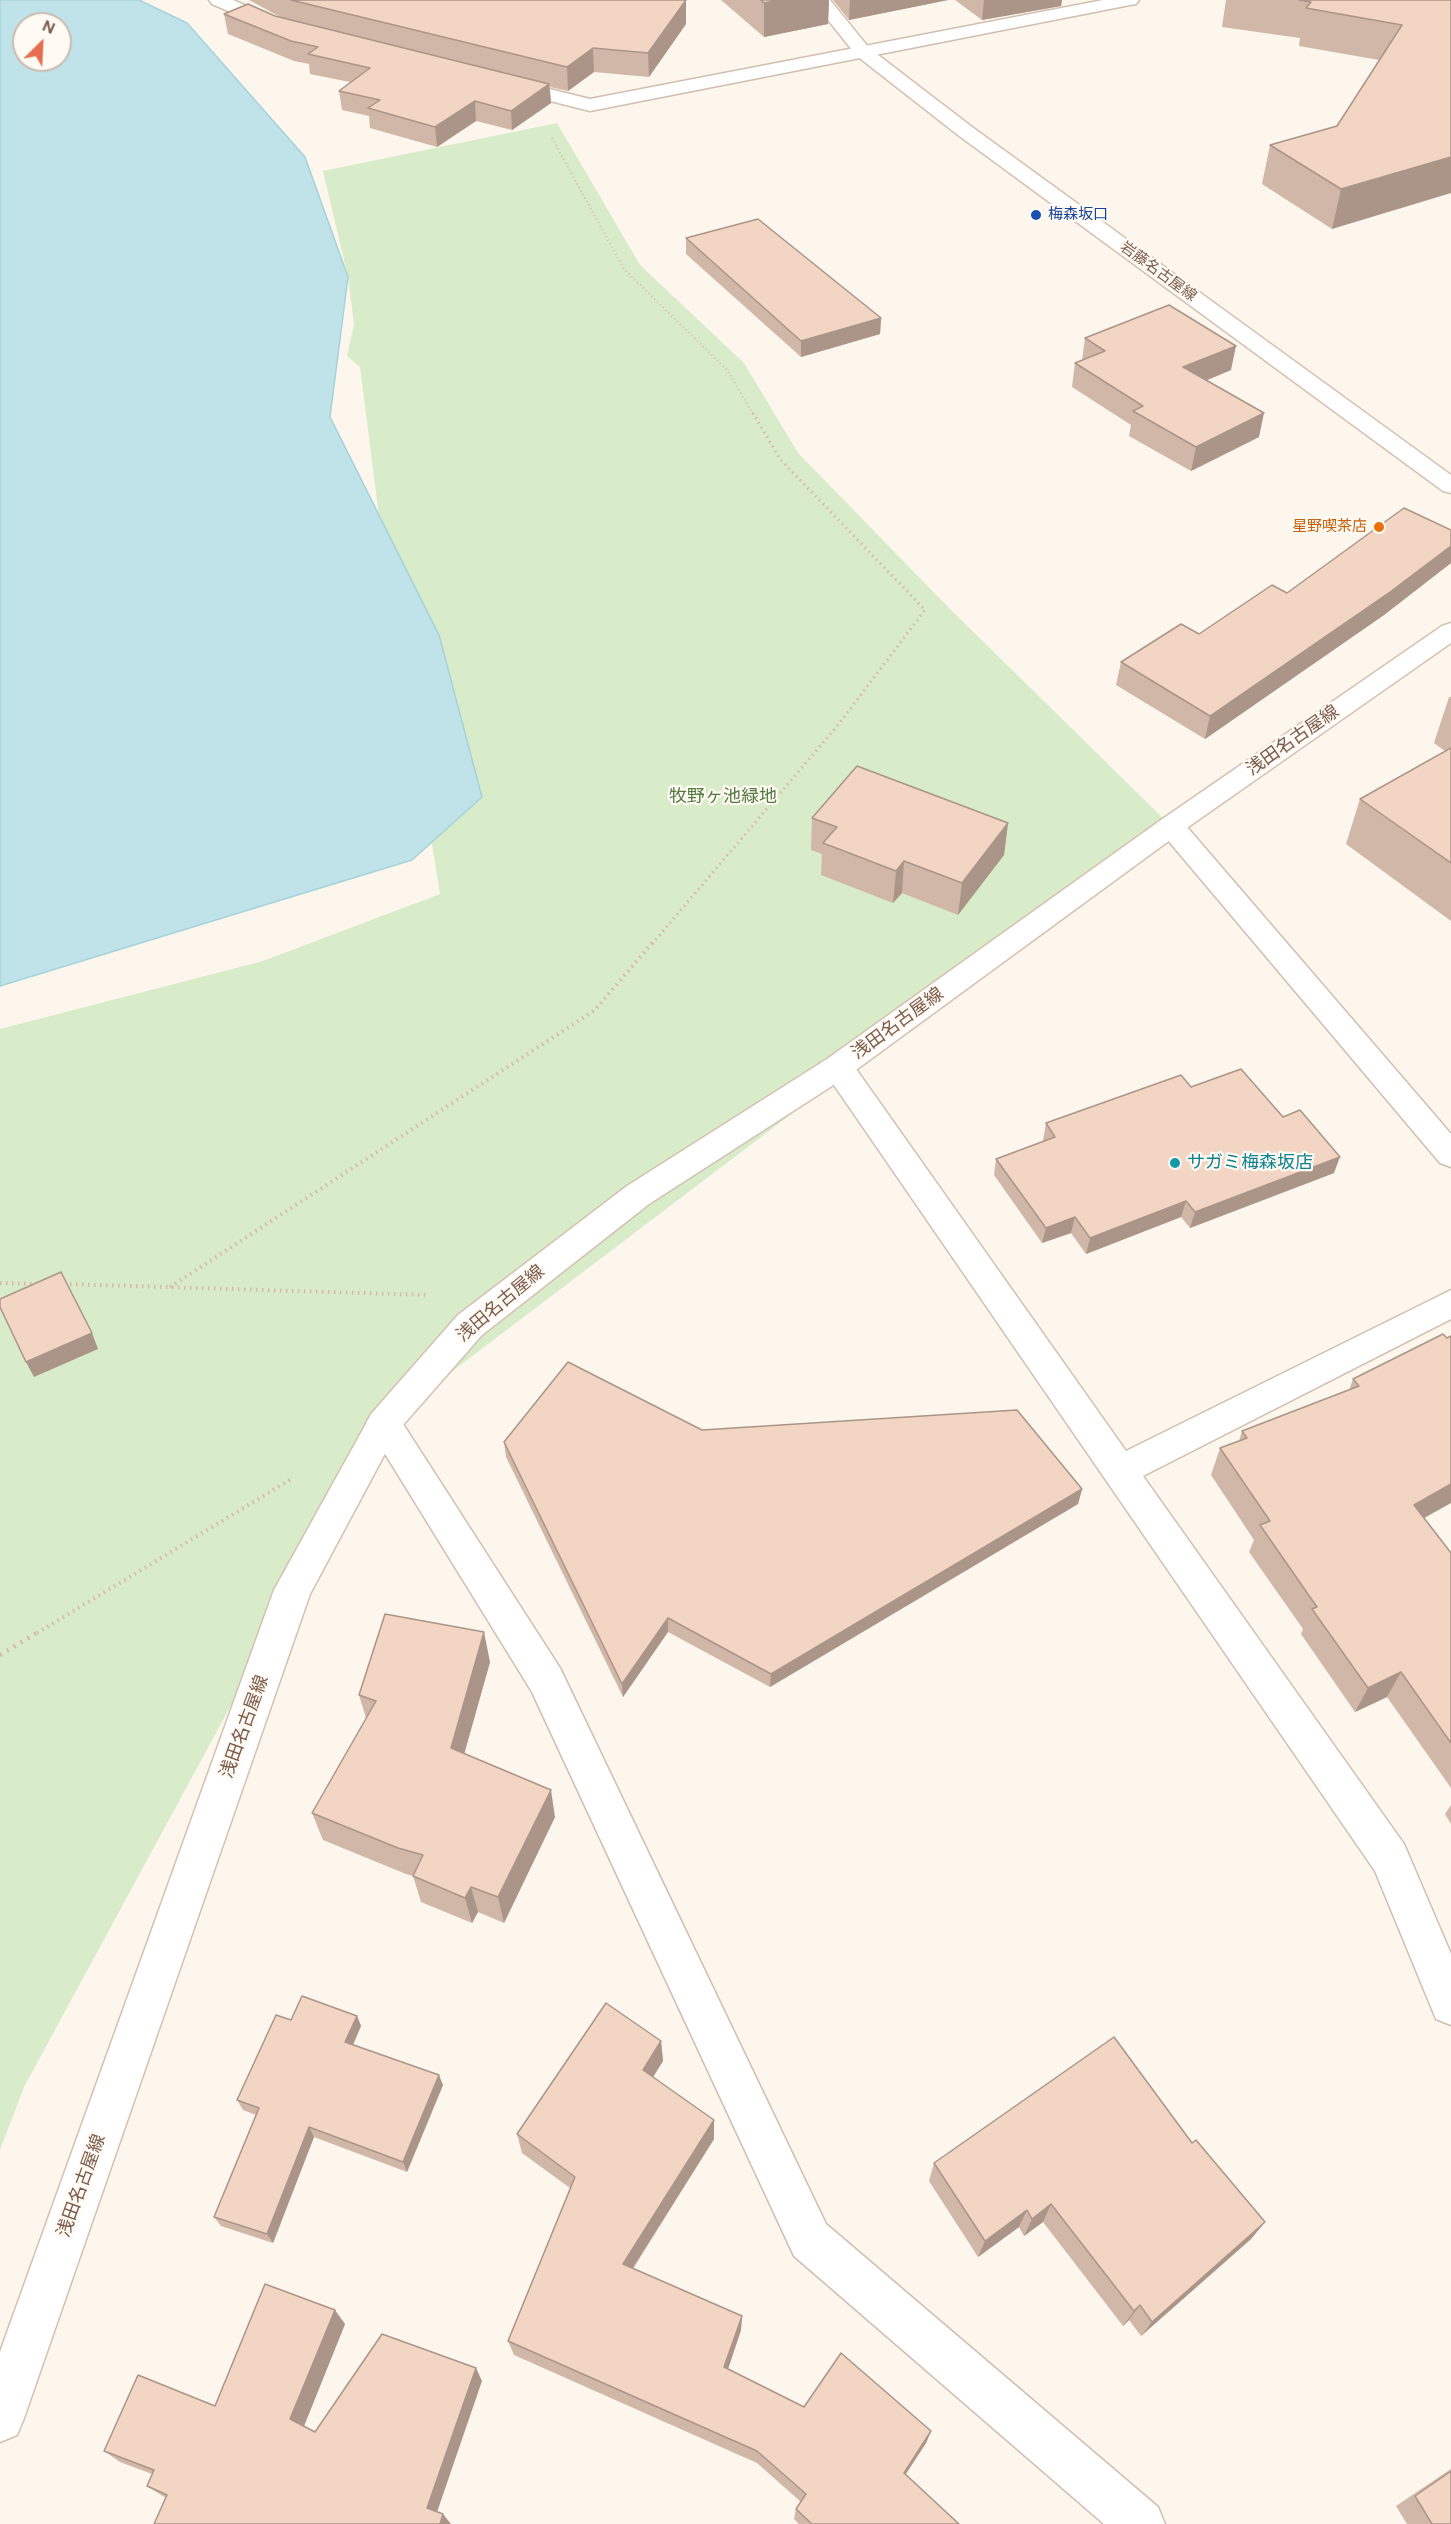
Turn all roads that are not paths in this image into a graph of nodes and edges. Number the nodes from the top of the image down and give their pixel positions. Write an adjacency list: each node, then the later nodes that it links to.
1 (218, 0): 5 (street)
2 (821, 0): 6 (street, 岩藤名古屋線)
3 (1130, 0): 4 (street)
4 (1082, 4): 6 (street)
5 (296, 32)
6 (863, 52): 7 (street); 8 (street, 岩藤名古屋線)
7 (488, 80)
8 (1451, 486)
9 (1451, 631): 10 (street, 浅田名古屋線)
10 (1171, 826): 11 (street, 浅田名古屋線); 12 (street)
11 (838, 1067): 14 (street, 浅田名古屋線); 15 (street)
12 (1451, 1155)
13 (1451, 1303): 15 (street)
14 (384, 1423): 17 (street, 浅田名古屋線); 18 (street)
15 (1119, 1471): 16 (street)
16 (1451, 2004)
17 (0, 2418)
18 (1141, 2524)

